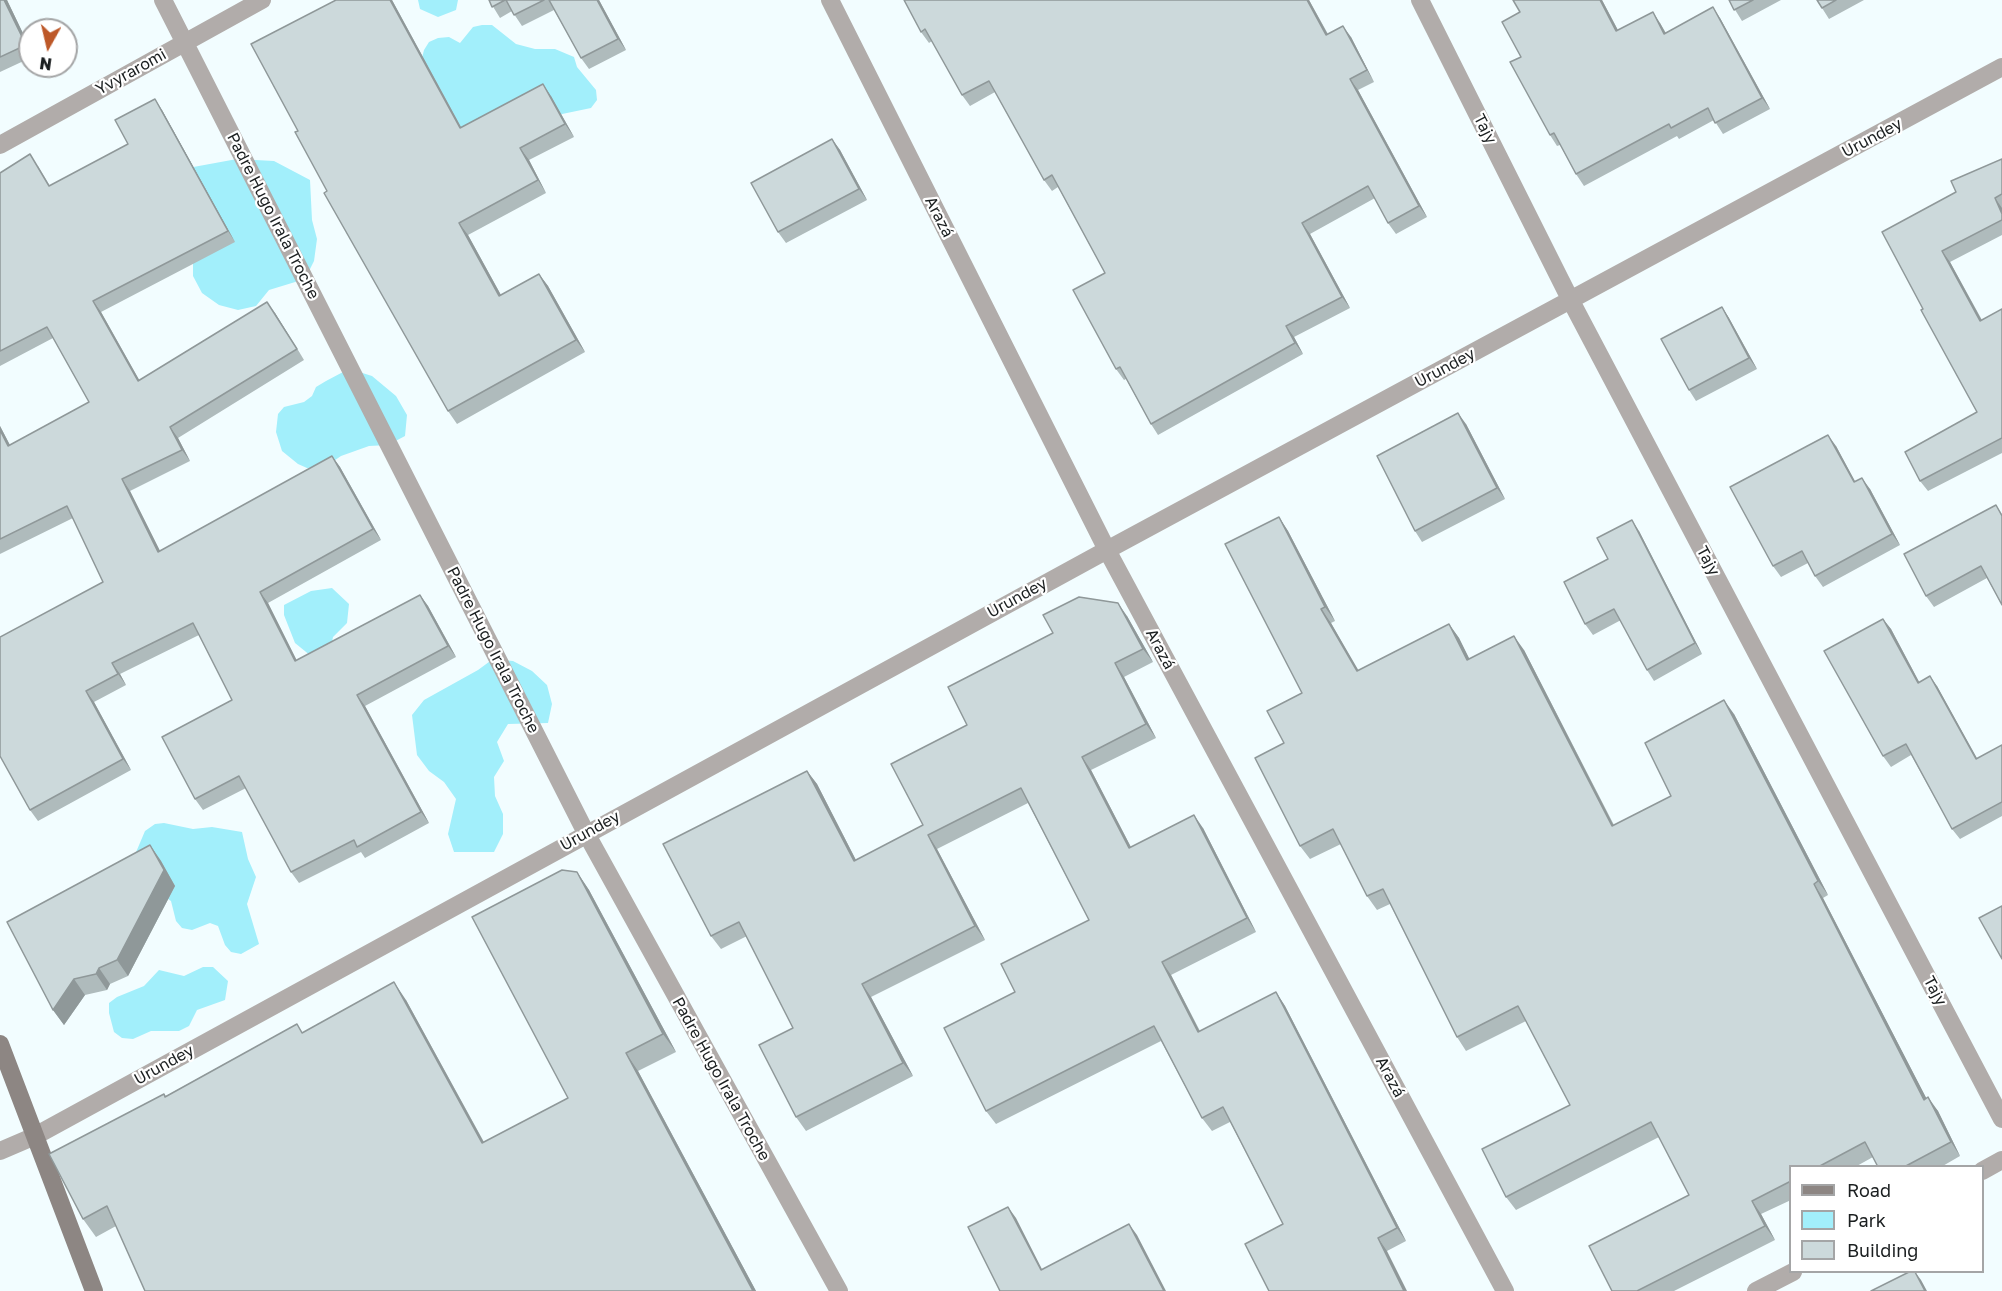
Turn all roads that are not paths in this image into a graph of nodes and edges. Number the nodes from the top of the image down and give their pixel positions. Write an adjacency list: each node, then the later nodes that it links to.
1 (163, 0): 5 (street, Padre Hugo Irala Troche)
2 (262, 0): 5 (street, Yvyraromi)
3 (830, 0): 9 (street, Arazá)
4 (1420, 0): 8 (street, Tajy)
5 (185, 42): 7 (street, Yvyraromi); 10 (street, Padre Hugo Irala Troche)
6 (2002, 67): 8 (street, Urundey)
7 (0, 145)
8 (1571, 301): 9 (street, Urundey); 12 (street, Tajy)
9 (1107, 550): 10 (street, Urundey); 20 (street, Arazá)
10 (586, 833): 13 (street, Urundey); 19 (street, Padre Hugo Irala Troche)
11 (0, 1044): 13 (main road)
12 (2002, 1119)
13 (35, 1136): 14 (street, Urundey); 18 (main road)
14 (0, 1150)
15 (2002, 1160): 16 (street)
16 (1984, 1170)
17 (1791, 1273): 21 (street)
18 (94, 1291)
19 (839, 1291)
20 (1505, 1291)
21 (1756, 1291)

